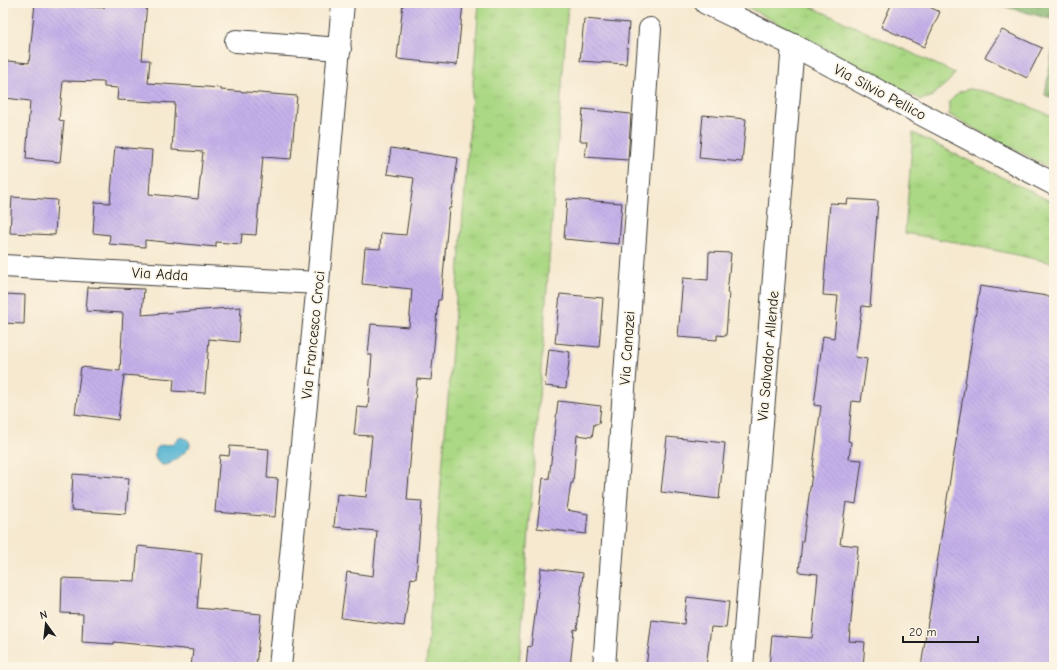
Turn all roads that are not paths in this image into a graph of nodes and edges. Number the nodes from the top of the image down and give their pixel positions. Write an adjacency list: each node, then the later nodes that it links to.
1 (343, 3): 6 (street, Via Francesco Croci)
2 (706, 3): 5 (street, Via Silvio Pellico)
3 (650, 29): 11 (street, Via Canazei)
4 (236, 41): 6 (street)
5 (793, 45): 7 (street, Via Silvio Pellico); 12 (street, Via Salvador Allende)
6 (340, 49): 9 (street, Via Francesco Croci)
7 (1054, 184)
8 (3, 266): 9 (street, Via Adda)
9 (318, 283): 10 (street, Via Francesco Croci)
10 (280, 667)
11 (604, 667)
12 (742, 667)

